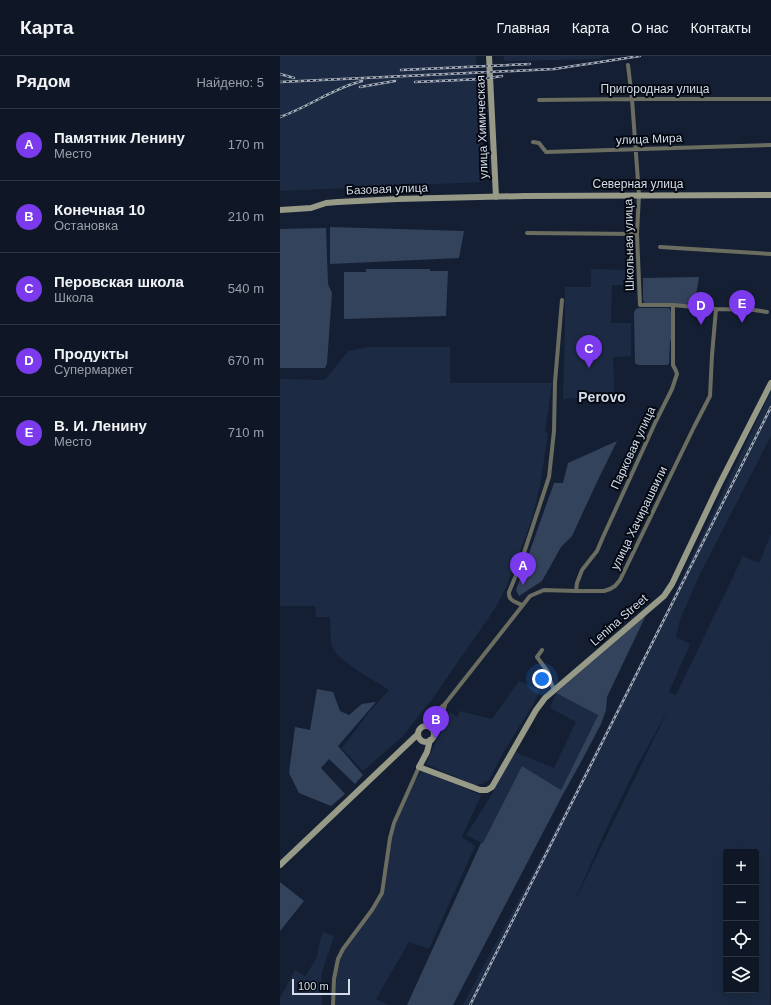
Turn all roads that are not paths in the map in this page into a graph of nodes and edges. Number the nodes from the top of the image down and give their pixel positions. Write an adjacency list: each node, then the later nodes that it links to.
1 (489, 56): 11 (street, улица Химическая)
2 (628, 65): 3 (street, Школьная улица)
3 (632, 99): 4 (street, Пригородная улица); 5 (street, Пригородная улица); 8 (street, Школьная улица)
4 (771, 99)
5 (539, 100)
6 (533, 142): 8 (street, улица Мира)
7 (771, 145): 8 (street, улица Мира)
8 (635, 150): 9 (street, Школьная улица)
9 (638, 195): 10 (street, Северная улица); 11 (street, Северная улица); 14 (street, Школьная улица)
10 (771, 195)
11 (496, 197): 12 (street, Базовая улица)
12 (280, 210)
13 (527, 233): 14 (street)
14 (637, 234): 18 (street, Школьная улица)
15 (660, 246): 16 (street)
16 (771, 254)
17 (562, 300): 23 (street)
18 (673, 305): 19 (street); 22 (street, Парковая улица)
19 (716, 309): 20 (street); 22 (street, улица Хачирашвили)
20 (767, 312)
21 (771, 383): 25 (street, Lenina Street)
22 (576, 591): 23 (street, улица Хачирашвили)
23 (522, 605): 26 (street, улица Хачирашвили)
24 (542, 650): 25 (street)
25 (554, 690): 32 (street, Lenina Street)
26 (445, 704): 27 (street, улица Хачирашвили); 28 (street)
27 (427, 726): 28 (street); 29 (street)
28 (433, 732): 30 (street)
29 (420, 738): 30 (street); 31 (street); 33 (street)
30 (430, 740): 31 (street)
31 (426, 755): 32 (street)
32 (419, 767): 34 (street)
33 (280, 865)
34 (333, 1005)

